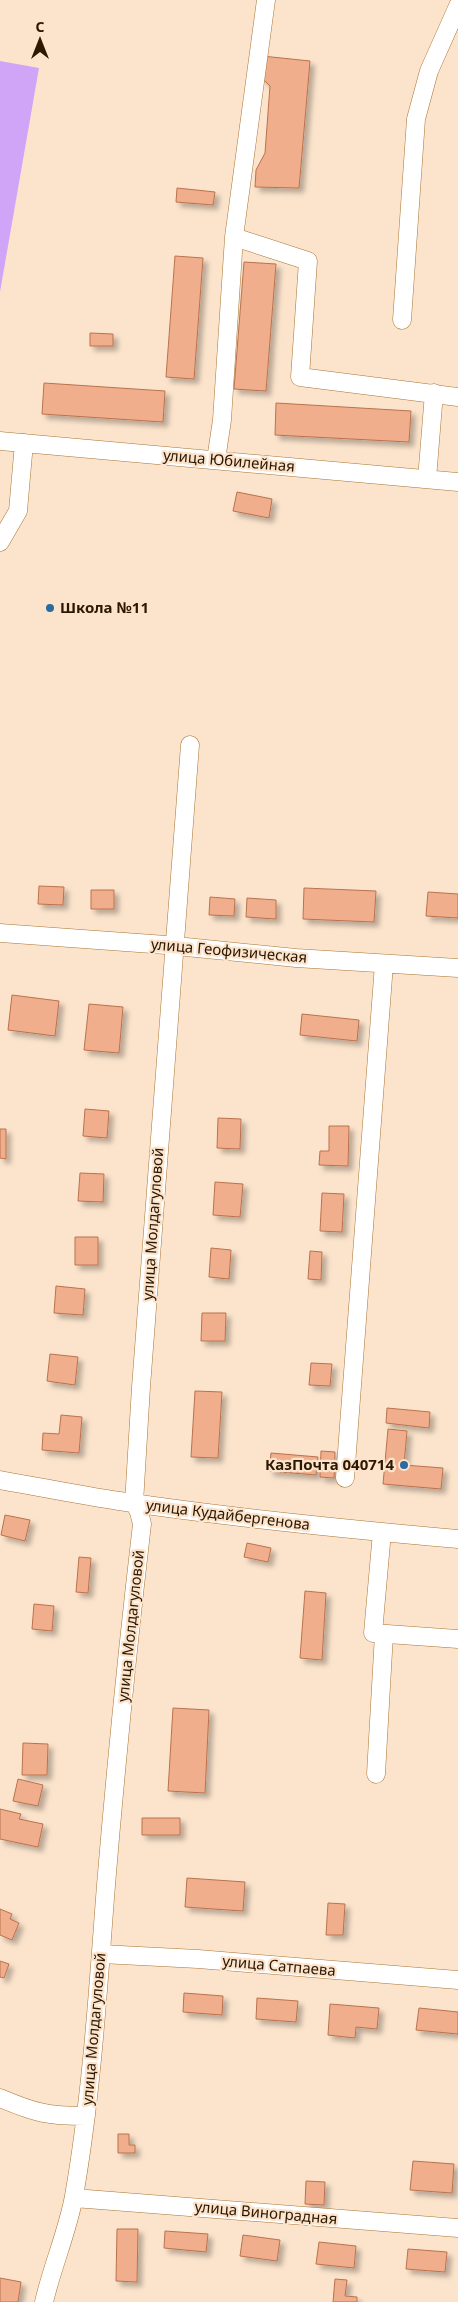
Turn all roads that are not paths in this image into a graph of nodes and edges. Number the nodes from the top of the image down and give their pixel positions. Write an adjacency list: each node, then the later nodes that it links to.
1 (266, 0): 3 (street)
2 (458, 6): 4 (street)
3 (234, 238): 5 (street); 9 (street)
4 (402, 320)
5 (434, 393): 6 (street); 10 (street)
6 (458, 397)
7 (0, 441): 8 (street, улица Юбилейная)
8 (24, 443): 9 (street, улица Юбилейная); 12 (street)
9 (216, 460): 10 (street, улица Юбилейная)
10 (426, 479): 11 (street, улица Юбилейная)
11 (458, 482)
12 (0, 542)
13 (190, 745): 15 (street, улица Молдагуловой)
14 (0, 933): 15 (street, улица Геофизическая)
15 (173, 946): 16 (street, улица Геофизическая); 20 (street, улица Молдагуловой)
16 (384, 964): 17 (street, улица Геофизическая); 18 (street)
17 (458, 968)
18 (345, 1478)
19 (0, 1480): 20 (street, улица Кудайбергенова)
20 (134, 1503): 21 (street, улица Кудайбергенова); 26 (street, улица Молдагуловой)
21 (382, 1532): 22 (street, улица Кудайбергенова); 23 (street)
22 (458, 1539)
23 (384, 1634): 24 (street); 25 (street)
24 (458, 1639)
25 (376, 1774)
26 (101, 1954): 27 (street, улица Сатпаева); 29 (street, улица Молдагуловой)
27 (458, 1980)
28 (0, 2098): 29 (street)
29 (86, 2116): 30 (street, улица Молдагуловой)
30 (74, 2198): 31 (street, улица Виноградная); 32 (street, улица Молдагуловой)
31 (458, 2228)
32 (44, 2302)

